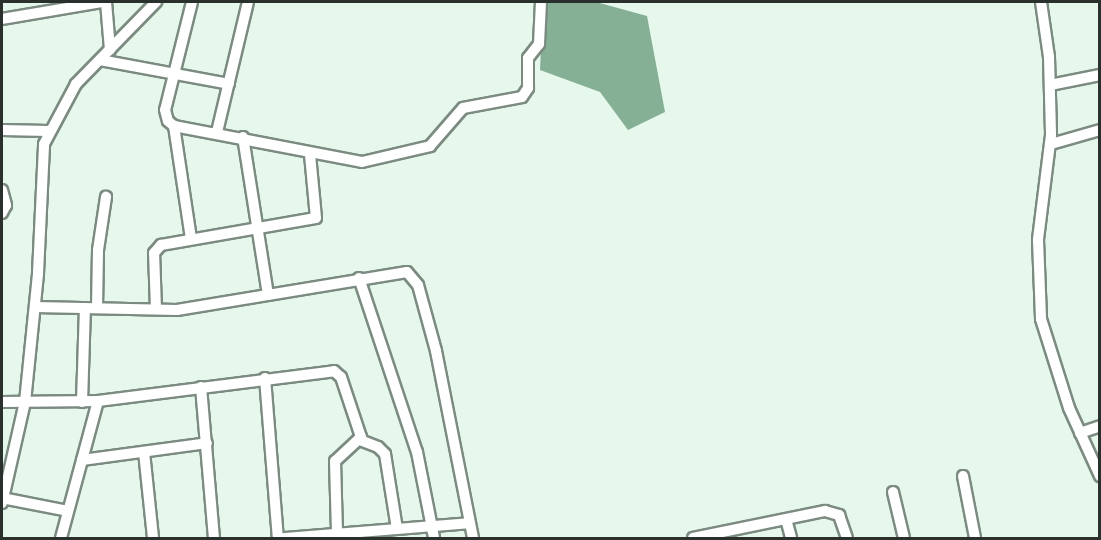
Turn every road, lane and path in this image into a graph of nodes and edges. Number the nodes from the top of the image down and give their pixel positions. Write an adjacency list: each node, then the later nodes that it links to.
1 (104, 2): 7 (street); 8 (street)
2 (156, 2): 8 (street)
3 (192, 2): 10 (street)
4 (248, 2): 12 (street)
5 (541, 2): 21 (street)
6 (1041, 2): 13 (street)
7 (2, 19)
8 (110, 50): 9 (street)
9 (100, 60): 10 (street); 17 (street)
10 (174, 74): 12 (street); 14 (street)
11 (1100, 75): 13 (street)
12 (229, 84): 18 (street)
13 (1050, 85): 20 (street)
14 (174, 126): 18 (street); 26 (street)
15 (2, 130): 17 (street)
16 (1100, 130): 20 (street)
17 (48, 131): 29 (street)
18 (217, 132): 19 (street)
19 (243, 137): 21 (street); 25 (street)
20 (1051, 144): 40 (street)
21 (310, 154): 25 (street)
22 (2, 190): 24 (street)
23 (106, 197): 31 (street)
24 (2, 213)
25 (256, 229): 26 (street); 28 (street)
26 (191, 239): 32 (street)
27 (359, 278): 28 (street); 51 (street); 52 (street)
28 (268, 296): 32 (street)
29 (35, 307): 30 (street); 37 (street)
30 (85, 308): 31 (street); 38 (street)
31 (97, 308): 32 (street)
32 (156, 309)
33 (265, 378): 34 (street); 41 (street); 59 (street)
34 (201, 387): 35 (street); 42 (street)
35 (98, 401): 38 (street); 44 (street)
36 (2, 402): 37 (street)
37 (25, 402): 38 (street); 48 (street)
38 (82, 402)
39 (1100, 426): 40 (street)
40 (1080, 433): 46 (street)
41 (360, 440): 53 (street); 54 (street)
42 (207, 443): 43 (street); 58 (street)
43 (144, 452): 44 (street); 57 (street)
44 (82, 460): 49 (street)
45 (963, 476): 67 (street)
46 (1100, 476)
47 (893, 492): 66 (street)
48 (2, 500): 49 (street)
49 (68, 511): 56 (street)
50 (786, 519): 55 (street); 64 (street); 65 (street)
51 (469, 523): 52 (street); 62 (street)
52 (432, 526): 53 (street); 61 (street)
53 (397, 529): 54 (street)
54 (337, 534): 60 (street)
55 (734, 534): 63 (street)
56 (61, 538)
57 (153, 538)
58 (214, 538)
59 (278, 538)
60 (284, 538)
61 (434, 538)
62 (473, 538)
63 (693, 538)
64 (791, 538)
65 (847, 538)
66 (904, 538)
67 (975, 538)

